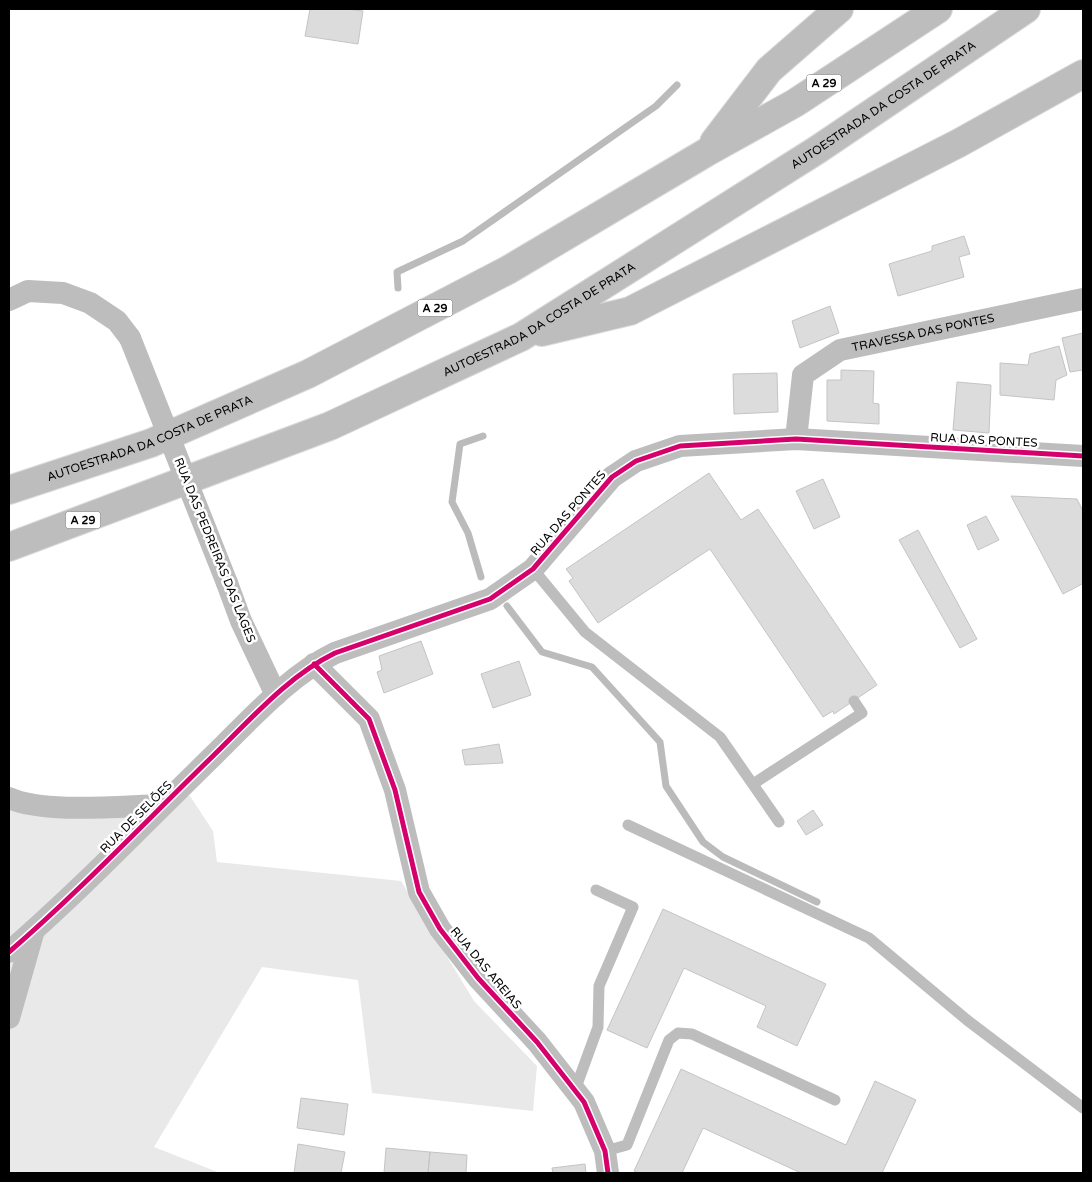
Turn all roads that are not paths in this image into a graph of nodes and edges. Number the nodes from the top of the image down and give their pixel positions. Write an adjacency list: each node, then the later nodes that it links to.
1 (838, 9): 5 (highway)
2 (938, 9): 5 (highway, AUTOESTRADA DA COSTA DE PRATA / A 29)
3 (1026, 9): 8 (highway, AUTOESTRADA DA COSTA DE PRATA / A 29)
4 (1083, 74): 8 (highway)
5 (707, 152): 11 (highway, AUTOESTRADA DA COSTA DE PRATA / A 29)
6 (1083, 299): 9 (street, TRAVESSA DAS PONTES)
7 (9, 300): 15 (street, RUA DAS PEDREIRAS DAS LAGES, bridge)
8 (521, 337): 12 (highway, AUTOESTRADA DA COSTA DE PRATA / A 29)
9 (796, 439): 10 (street, RUA DAS PONTES); 13 (street, RUA DAS PONTES)
10 (1083, 456)
11 (9, 490)
12 (9, 547)
13 (533, 569): 14 (street, RUA DAS PONTES); 17 (lane)
14 (314, 664): 15 (street, RUA DAS PONTES); 26 (street, RUA DAS AREIAS)
15 (276, 695): 19 (street, RUA DE SELÕES)
16 (854, 701): 17 (lane)
17 (753, 784): 20 (lane)
18 (9, 798): 19 (street)
19 (162, 805): 23 (street, RUA DE SELÕES)
20 (779, 822)
21 (628, 825): 28 (lane)
22 (596, 890): 26 (lane)
23 (34, 930): 24 (street, RUA DE SELÕES); 25 (street)
24 (9, 952)
25 (9, 1018)
26 (575, 1090): 29 (street, RUA DAS AREIAS)
27 (835, 1100): 29 (lane)
28 (1083, 1108)
29 (606, 1151): 30 (street, RUA DAS AREIAS)
30 (608, 1173)

